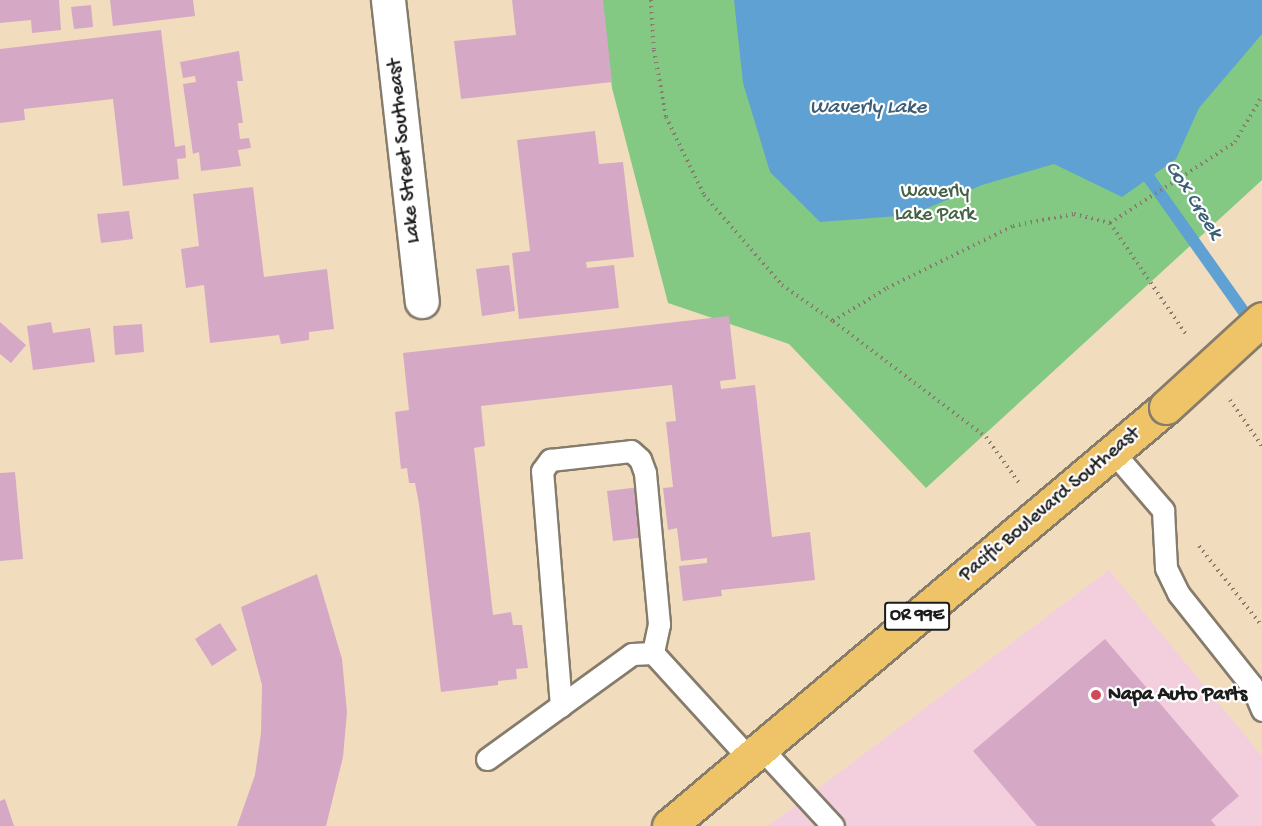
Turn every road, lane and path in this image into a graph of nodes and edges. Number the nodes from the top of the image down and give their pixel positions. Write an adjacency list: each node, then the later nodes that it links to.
1 (388, 0): 5 (street, Lake Street Southeast)
2 (651, 0): 7 (path)
3 (1262, 96): 4 (path)
4 (1110, 223): 7 (path); 8 (path)
5 (422, 302)
6 (1262, 320): 11 (highway, Pacific Boulevard Southeast / OR 99E, bridge)
7 (833, 321): 12 (path)
8 (1189, 339)
9 (1229, 398): 10 (path)
10 (1262, 446)
11 (1113, 452): 12 (highway, Pacific Boulevard Southeast / OR 99E); 17 (lane)
12 (1041, 512): 18 (highway, Pacific Boulevard Southeast / OR 99E)
13 (1198, 543): 14 (path)
14 (1262, 626)
15 (653, 653): 16 (lane); 16 (lane); 18 (lane)
16 (561, 706): 19 (lane)
17 (1262, 710)
18 (755, 753): 20 (highway, Pacific Boulevard Southeast / OR 99E); 21 (lane)
19 (487, 759)
20 (669, 826)
21 (833, 826)

